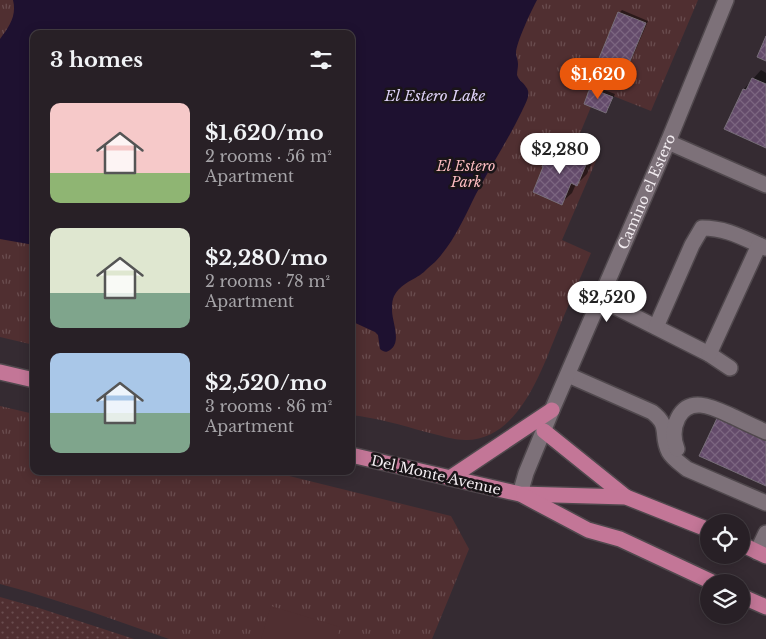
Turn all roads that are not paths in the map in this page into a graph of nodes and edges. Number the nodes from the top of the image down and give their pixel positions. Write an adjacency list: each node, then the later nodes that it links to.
1 (726, 0): 2 (street, Camino el Estero)
2 (668, 142): 3 (street); 5 (street, Camino el Estero)
3 (766, 185)
4 (762, 246): 6 (street); 7 (street)
5 (600, 299): 6 (street); 10 (street, Camino el Estero)
6 (656, 327): 7 (street)
7 (709, 354): 8 (street)
8 (730, 368)
9 (0, 372): 11 (main road)
10 (568, 376): 12 (street, Camino el Estero); 18 (street)
11 (30, 379)
12 (552, 410): 13 (street, Camino el Estero); 16 (main road)
13 (544, 431): 17 (street, Camino el Estero); 19 (main road)
14 (766, 432): 18 (street)
15 (355, 456): 16 (main road, Del Monte Avenue)
16 (450, 478): 17 (main road, Del Monte Avenue)
17 (520, 494): 19 (main road, Del Monte Avenue); 25 (main road, Del Monte Avenue)
18 (748, 496): 20 (street)
19 (626, 497): 21 (main road, Del Monte Avenue)
20 (766, 503)
21 (700, 526)
22 (766, 533): 24 (street)
23 (750, 548): 24 (main road)
24 (762, 554)
25 (700, 576)
26 (750, 600): 27 (main road)
27 (766, 607)

